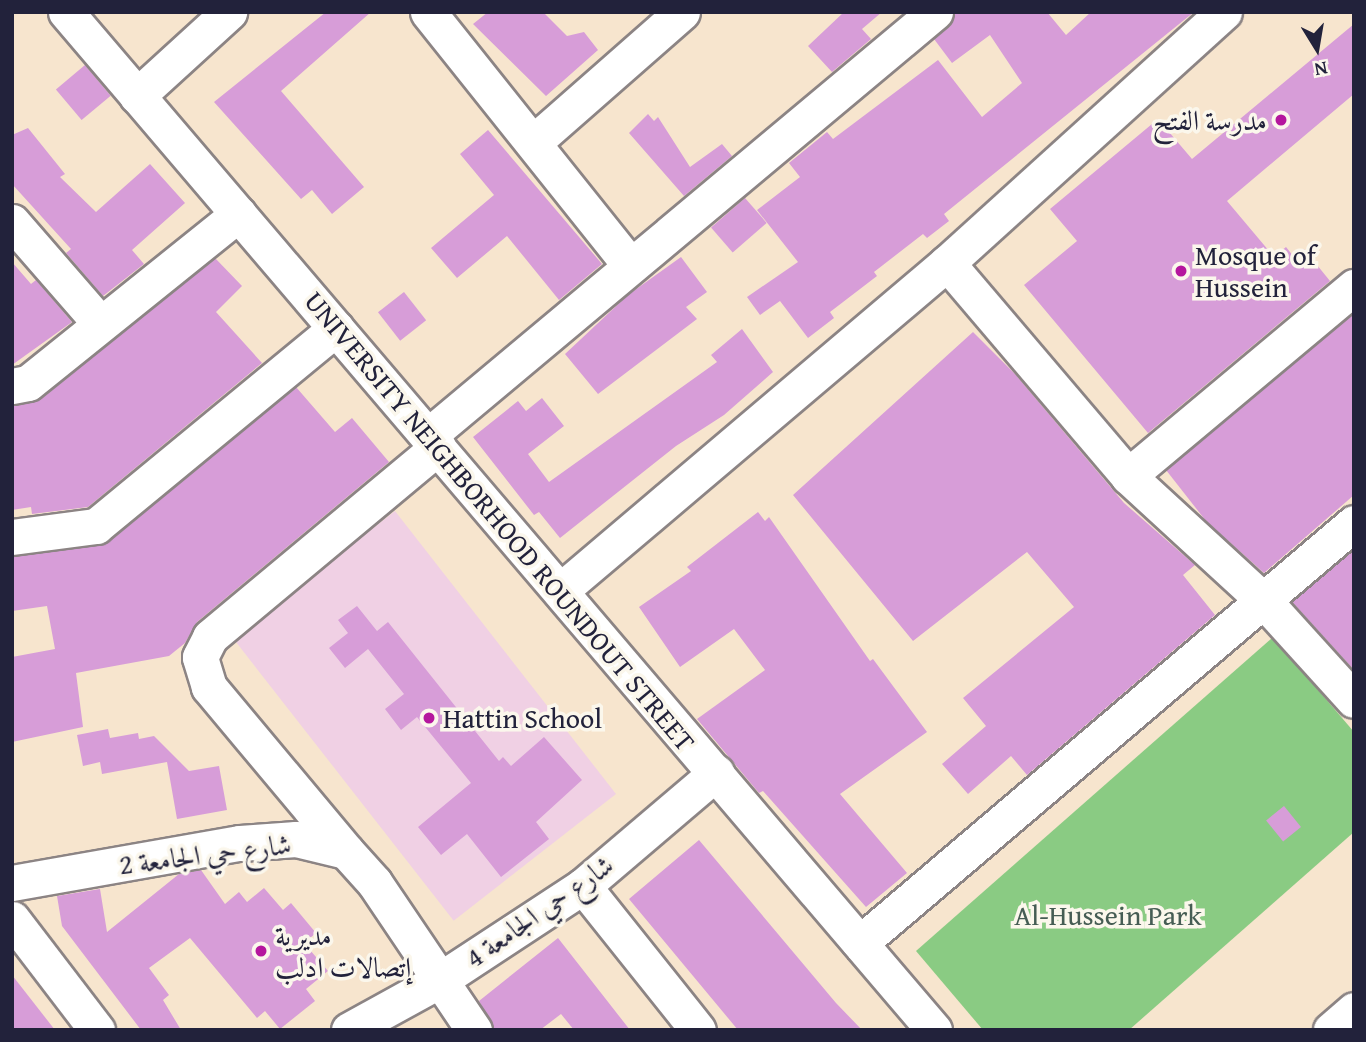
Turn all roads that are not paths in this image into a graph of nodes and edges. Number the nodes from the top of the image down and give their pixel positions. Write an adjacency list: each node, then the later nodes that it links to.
1 (66, 12): 7 (street, UNIVERSITY NEIGHBORHOOD ROUNDOUT STREET)
2 (229, 12): 7 (street)
3 (428, 12): 8 (street)
4 (935, 12): 12 (street)
5 (1224, 12): 11 (street)
6 (662, 18): 8 (street)
7 (138, 96): 9 (street, UNIVERSITY NEIGHBORHOOD ROUNDOUT STREET)
8 (534, 142): 12 (street)
9 (238, 214): 14 (street); 15 (street, UNIVERSITY NEIGHBORHOOD ROUNDOUT STREET)
10 (12, 222): 14 (street)
11 (947, 263): 18 (street); 21 (street)
12 (630, 265): 17 (street)
13 (1354, 287): 18 (street)
14 (99, 322): 16 (street)
15 (336, 328): 17 (street, UNIVERSITY NEIGHBORHOOD ROUNDOUT STREET); 20 (street)
16 (12, 386)
17 (433, 442): 21 (street, UNIVERSITY NEIGHBORHOOD ROUNDOUT STREET); 25 (street)
18 (1128, 476): 22 (street)
19 (1354, 523): 22 (street)
20 (12, 537)
21 (560, 590): 24 (street, UNIVERSITY NEIGHBORHOOD ROUNDOUT STREET)
22 (1265, 601): 23 (street); 29 (street)
23 (1354, 700)
24 (716, 774): 27 (street, شارع حي الجامعة 4); 29 (street, UNIVERSITY NEIGHBORHOOD ROUNDOUT STREET)
25 (346, 851): 26 (street, شارع حي الجامعة 2); 30 (street)
26 (12, 883)
27 (583, 886): 30 (street, شارع حي الجامعة 4); 35 (street)
28 (12, 919): 32 (street)
29 (860, 943): 36 (street, UNIVERSITY NEIGHBORHOOD ROUNDOUT STREET)
30 (440, 979): 33 (street, شارع حي الجامعة 4); 34 (street)
31 (1354, 1010): 37 (street)
32 (97, 1030)
33 (349, 1030)
34 (474, 1030)
35 (698, 1030)
36 (934, 1030)
37 (1331, 1030)

